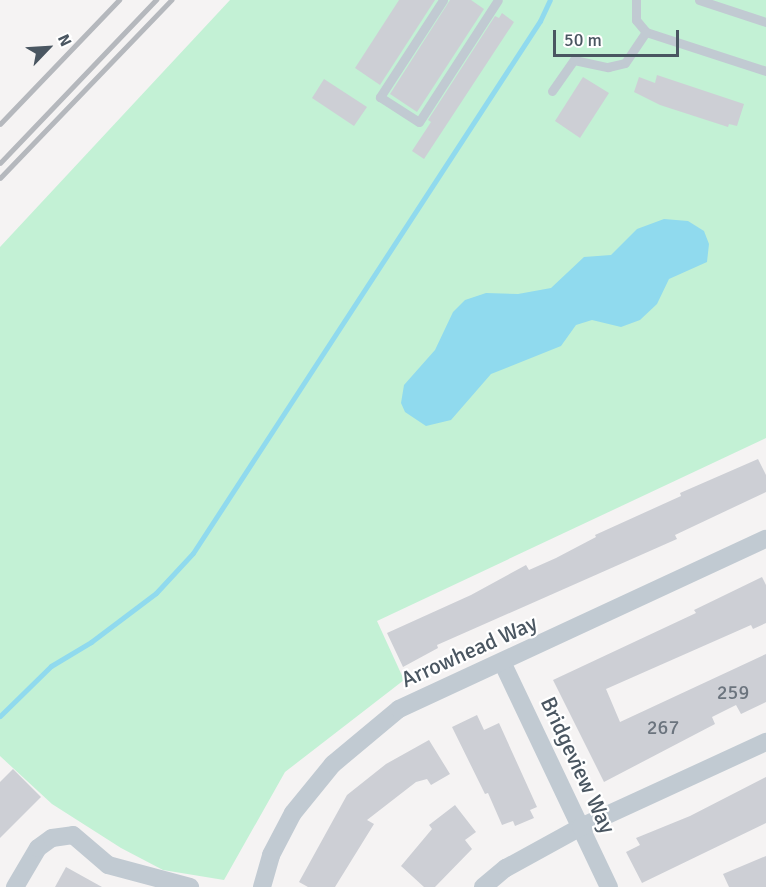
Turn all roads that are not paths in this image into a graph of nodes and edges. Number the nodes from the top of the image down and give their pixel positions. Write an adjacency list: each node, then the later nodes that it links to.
1 (443, 0): 2 (lane)
2 (498, 0)
3 (636, 0): 6 (lane)
4 (699, 0): 5 (lane)
5 (766, 22)
6 (646, 32): 7 (lane); 8 (lane)
7 (766, 71)
8 (552, 91)
9 (766, 539): 10 (street, Arrowhead Way)
10 (503, 664): 12 (street, Bridgeview Way); 15 (street, Arrowhead Way)
11 (766, 742): 12 (street)
12 (581, 827): 16 (street); 17 (street, Bridgeview Way)
13 (15, 887): 14 (street)
14 (190, 887)
15 (262, 887)
16 (483, 887)
17 (609, 887)

